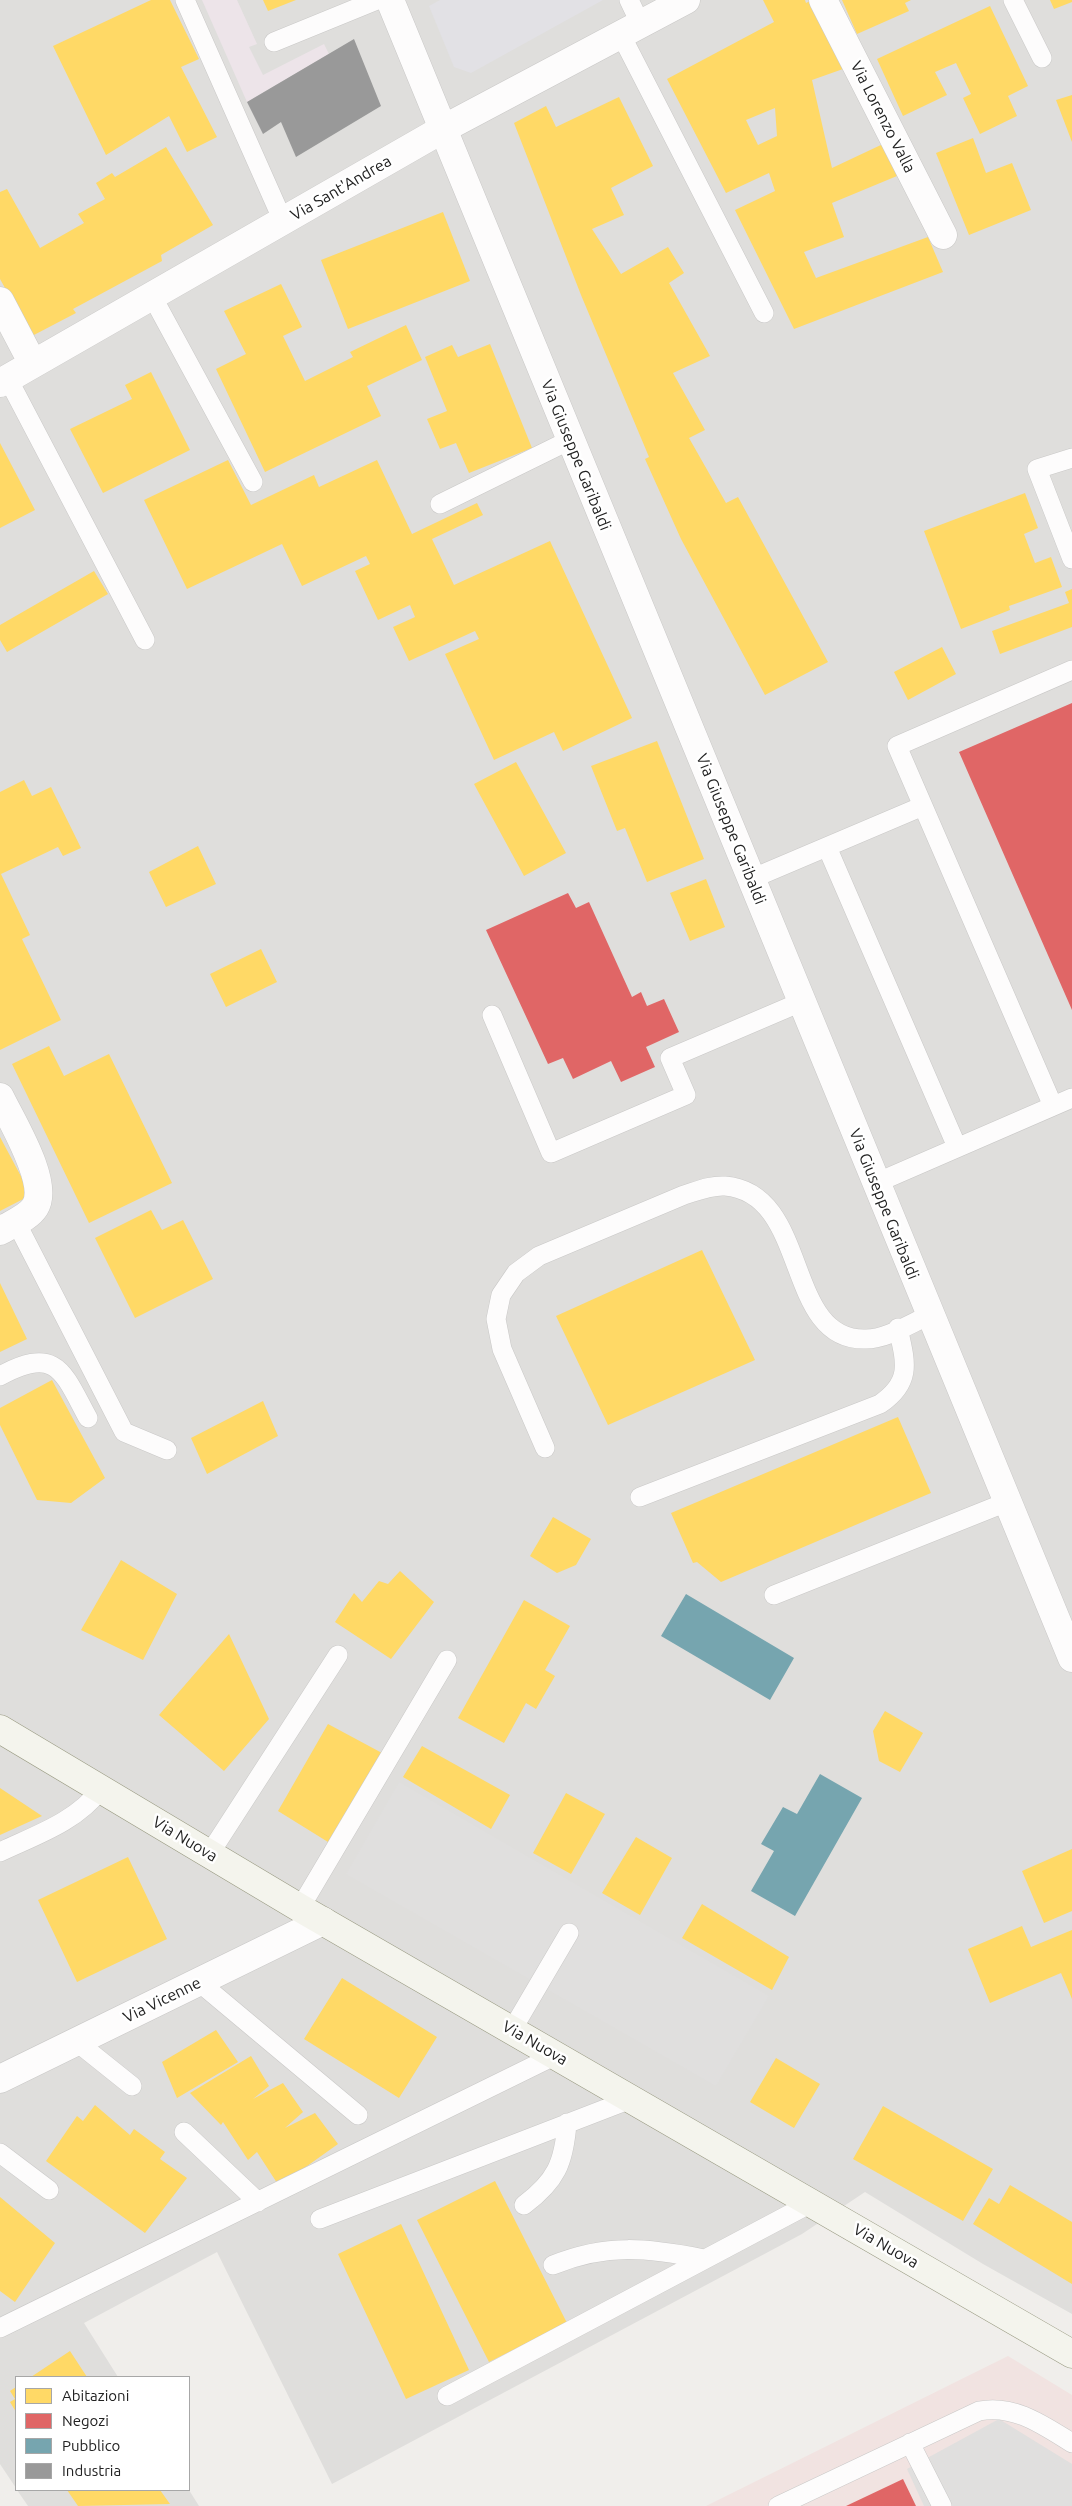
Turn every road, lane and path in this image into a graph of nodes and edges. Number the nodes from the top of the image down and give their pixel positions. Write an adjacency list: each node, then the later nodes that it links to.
1 (185, 0): 12 (lane)
2 (377, 0): 9 (lane)
3 (390, 0): 11 (street, Via Giuseppe Garibaldi)
4 (629, 0): 8 (lane)
5 (686, 0): 8 (street, Via Sant'Andrea)
6 (823, 0): 13 (street, Via Lorenzo Valla)
7 (1013, 0): 10 (lane)
8 (631, 30): 11 (street, Via Sant'Andrea); 16 (lane)
9 (274, 42)
10 (1042, 58)
11 (443, 129): 12 (street, Via Sant'Andrea); 19 (street, Via Giuseppe Garibaldi)
12 (283, 221): 14 (street, Via Sant'Andrea)
13 (943, 234)
14 (152, 296): 17 (street, Via Sant'Andrea); 21 (lane)
15 (0, 301): 17 (street)
16 (764, 313)
17 (33, 364): 18 (street, Via Sant'Andrea)
18 (4, 381): 24 (lane)
19 (570, 440): 22 (lane); 28 (street, Via Giuseppe Garibaldi)
20 (1072, 458): 23 (lane)
21 (253, 482)
22 (440, 504)
23 (1072, 558)
24 (145, 640)
25 (1072, 670): 26 (lane)
26 (923, 806): 27 (lane); 33 (lane)
27 (827, 847): 28 (lane); 34 (lane)
28 (751, 879): 29 (street, Via Giuseppe Garibaldi)
29 (801, 1002): 30 (lane); 35 (street, Via Giuseppe Garibaldi)
30 (492, 1015)
31 (0, 1098): 36 (street)
32 (1072, 1098): 33 (lane)
33 (1053, 1106): 34 (lane)
34 (957, 1147): 35 (lane)
35 (876, 1183): 37 (street, Via Giuseppe Garibaldi)
36 (8, 1226): 42 (lane)
37 (930, 1315): 38 (lane); 44 (street, Via Giuseppe Garibaldi)
38 (898, 1328): 41 (lane); 43 (lane)
39 (0, 1376): 40 (lane)
40 (88, 1418)
41 (545, 1448)
42 (167, 1450)
43 (640, 1497)
44 (1007, 1502): 45 (lane); 47 (street, Via Giuseppe Garibaldi)
45 (774, 1595)
46 (338, 1655): 52 (lane)
47 (1072, 1658)
48 (447, 1660): 53 (lane)
49 (0, 1729): 50 (main road, Via Nuova)
50 (101, 1789): 51 (lane); 52 (main road, Via Nuova)
51 (0, 1852)
52 (210, 1853): 53 (main road, Via Nuova)
53 (312, 1914): 55 (street, Via Vicenne); 56 (main road, Via Nuova)
54 (569, 1933): 56 (lane)
55 (199, 1982): 57 (street, Via Vicenne); 62 (lane)
56 (512, 2030): 58 (main road, Via Nuova)
57 (77, 2042): 59 (street, Via Vicenne); 60 (lane)
58 (556, 2055): 61 (main road, Via Nuova); 67 (lane)
59 (0, 2079)
60 (132, 2086)
61 (631, 2099): 63 (lane); 68 (main road, Via Nuova)
62 (358, 2115)
63 (567, 2123): 69 (lane); 70 (lane)
64 (184, 2132): 67 (lane)
65 (0, 2153): 66 (lane)
66 (49, 2190)
67 (258, 2202): 73 (lane)
68 (811, 2203): 71 (lane); 74 (main road, Via Nuova)
69 (524, 2205)
70 (320, 2219)
71 (704, 2259): 72 (lane); 75 (lane)
72 (553, 2265)
73 (0, 2328)
74 (1072, 2354)
75 (447, 2396)
76 (910, 2443): 77 (lane); 78 (lane); 79 (lane)
77 (1072, 2443)
78 (778, 2506)
79 (942, 2506)

